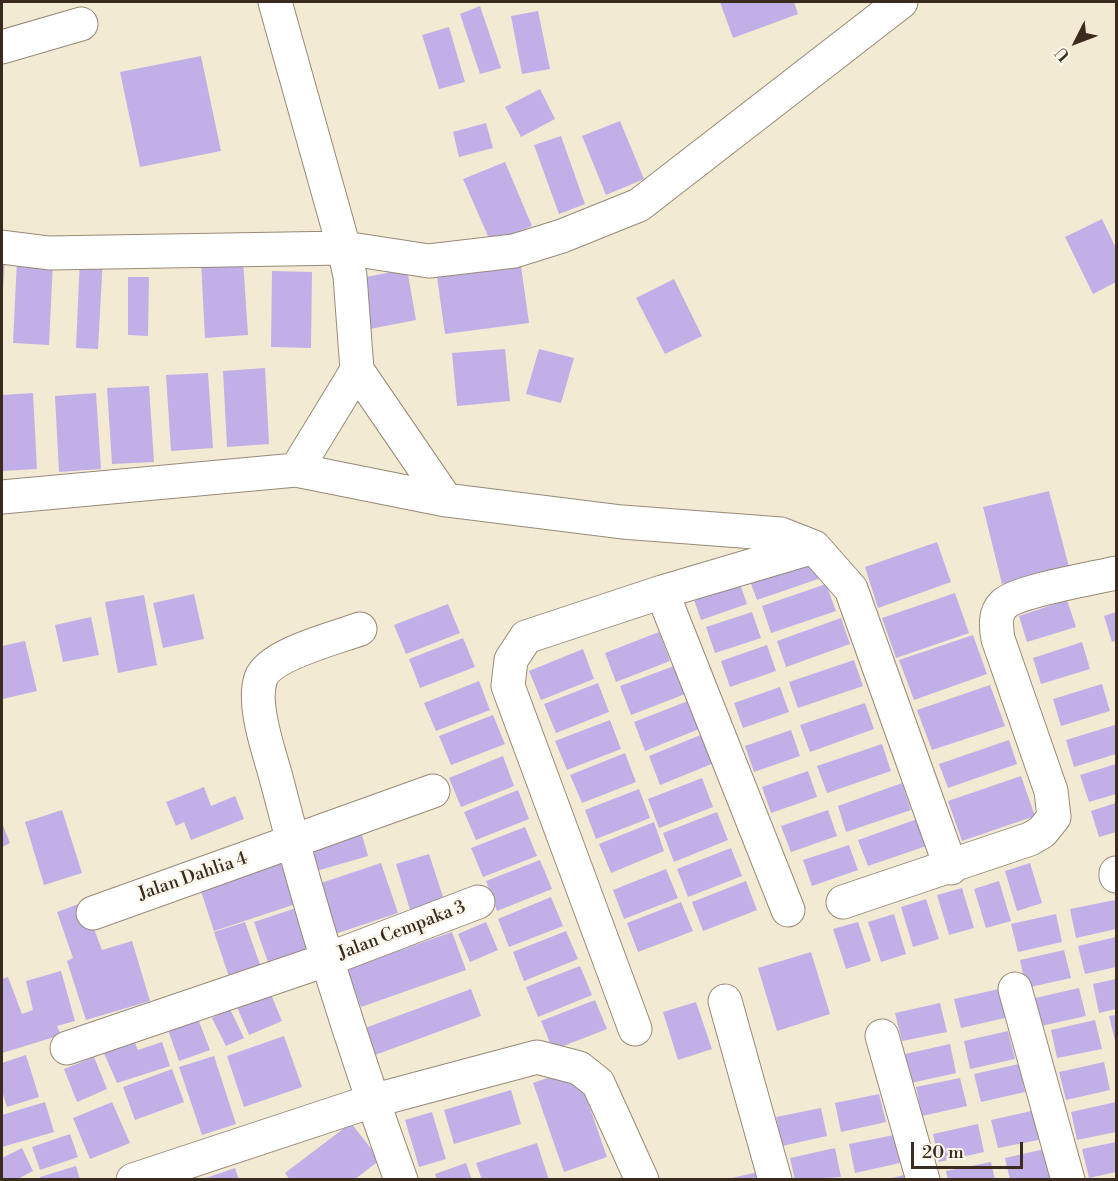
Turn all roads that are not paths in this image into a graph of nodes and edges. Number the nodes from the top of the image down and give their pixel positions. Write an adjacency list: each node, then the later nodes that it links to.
1 (275, 2): 6 (street)
2 (901, 2): 6 (street)
3 (81, 24): 4 (street)
4 (2, 46)
5 (2, 248): 6 (street)
6 (344, 248): 7 (street)
7 (357, 370): 8 (street); 10 (street)
8 (296, 470): 9 (street); 10 (street)
9 (2, 497)
10 (446, 500): 11 (street)
11 (814, 548): 13 (street); 17 (street)
12 (1116, 573): 17 (street)
13 (662, 592): 20 (street); 25 (street)
14 (360, 629): 16 (street)
15 (433, 791): 16 (street, Jalan Dahlia 4)
16 (292, 842): 21 (street, Jalan Dahlia 4); 22 (street)
17 (951, 868): 19 (street)
18 (478, 902): 22 (street, Jalan Cempaka 3)
19 (843, 902)
20 (788, 910)
21 (93, 913)
22 (326, 960): 27 (street, Jalan Cempaka 3); 28 (street)
23 (1014, 989): 34 (street)
24 (725, 1001): 32 (street)
25 (635, 1029)
26 (882, 1036): 33 (street)
27 (67, 1048)
28 (372, 1101): 29 (street); 30 (street); 31 (street)
29 (133, 1179)
30 (401, 1179)
31 (642, 1179)
32 (776, 1179)
33 (923, 1179)
34 (1068, 1179)

